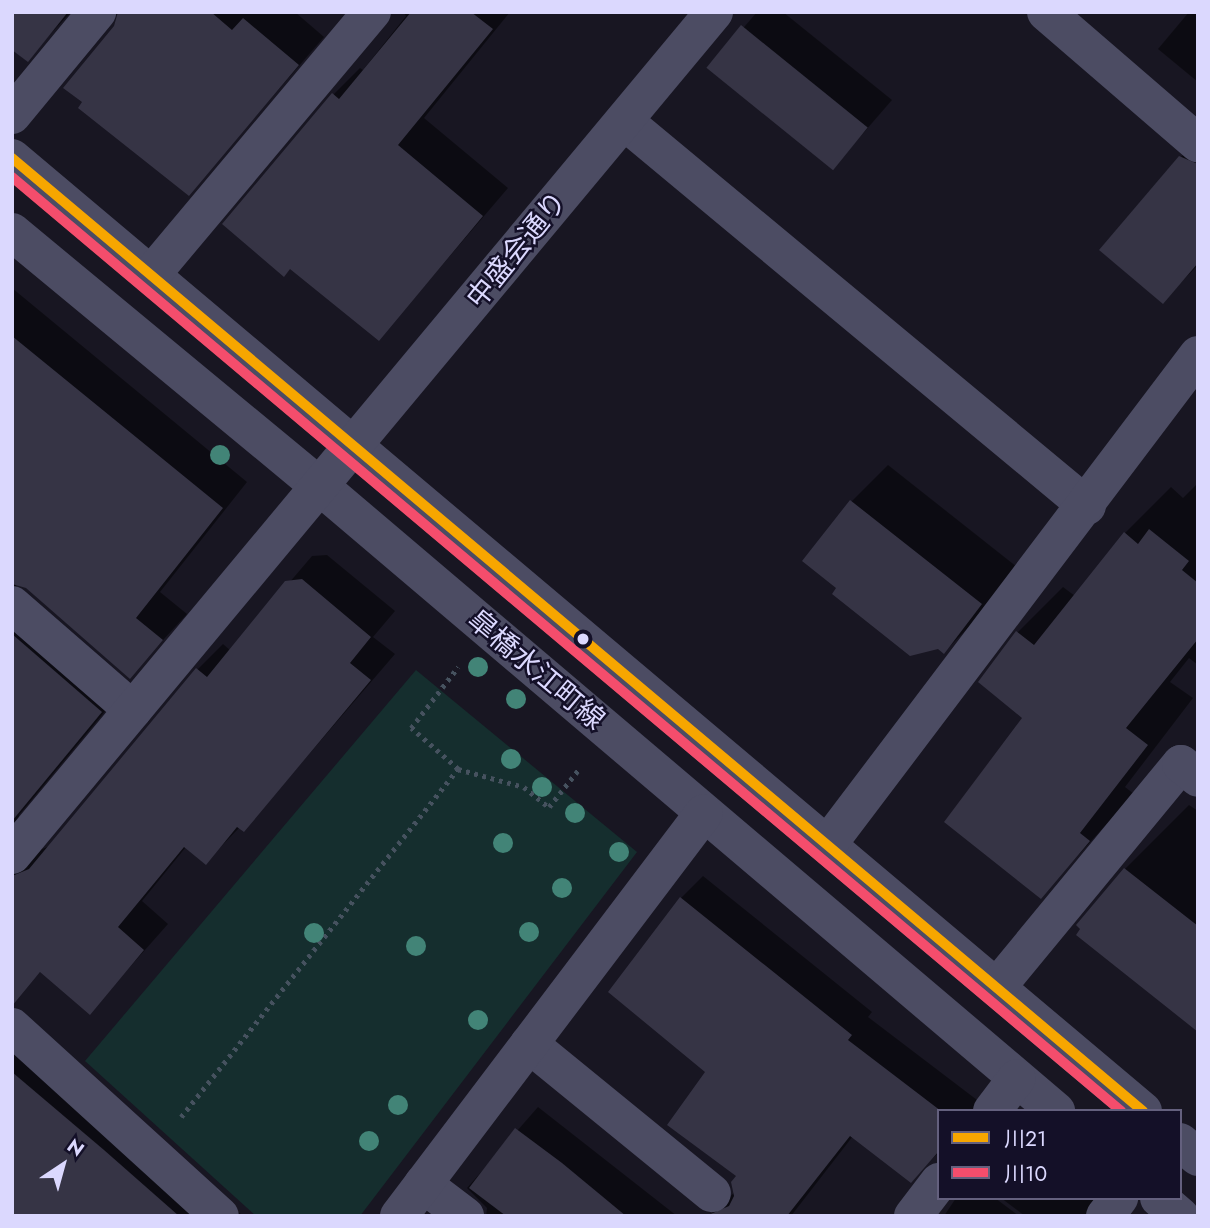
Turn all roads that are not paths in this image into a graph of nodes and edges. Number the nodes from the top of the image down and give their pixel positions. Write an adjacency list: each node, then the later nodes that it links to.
1 (97, 12): 5 (street)
2 (372, 12): 10 (street)
3 (714, 12): 6 (street, 中盛会通り)
4 (1046, 12): 7 (street)
5 (12, 115)
6 (624, 121): 12 (street, 中盛会通り); 14 (street)
7 (1198, 143)
8 (12, 158): 10 (street, 皐橋水江町線)
9 (12, 232): 13 (street, 皐橋水江町線)
10 (151, 275): 12 (street, 皐橋水江町線)
11 (1198, 355): 14 (street)
12 (356, 446): 13 (street, 中盛会通り); 19 (street, 皐橋水江町線)
13 (322, 488): 16 (street, 中盛会通り); 18 (street, 皐橋水江町線)
14 (1087, 506): 19 (street)
15 (12, 605): 16 (street)
16 (133, 710): 20 (street, 中盛会通り)
17 (1198, 778): 21 (street)
18 (704, 813): 23 (street); 24 (street, 皐橋水江町線)
19 (828, 844): 21 (street, 皐橋水江町線)
20 (12, 855)
21 (997, 987): 27 (street, 皐橋水江町線)
22 (12, 1027): 35 (street)
23 (529, 1044): 30 (street); 32 (street)
24 (1017, 1078): 25 (street); 26 (street, 皐橋水江町線)
25 (994, 1109)
26 (1054, 1109)
27 (1141, 1109)
28 (1182, 1144): 29 (street)
29 (1198, 1157)
30 (424, 1184): 36 (street); 37 (street)
31 (937, 1185): 38 (street)
32 (712, 1193)
33 (1117, 1200): 39 (street)
34 (1161, 1200): 40 (street)
35 (220, 1216)
36 (399, 1216)
37 (465, 1216)
38 (913, 1216)
39 (1105, 1216)
40 (1180, 1216)

